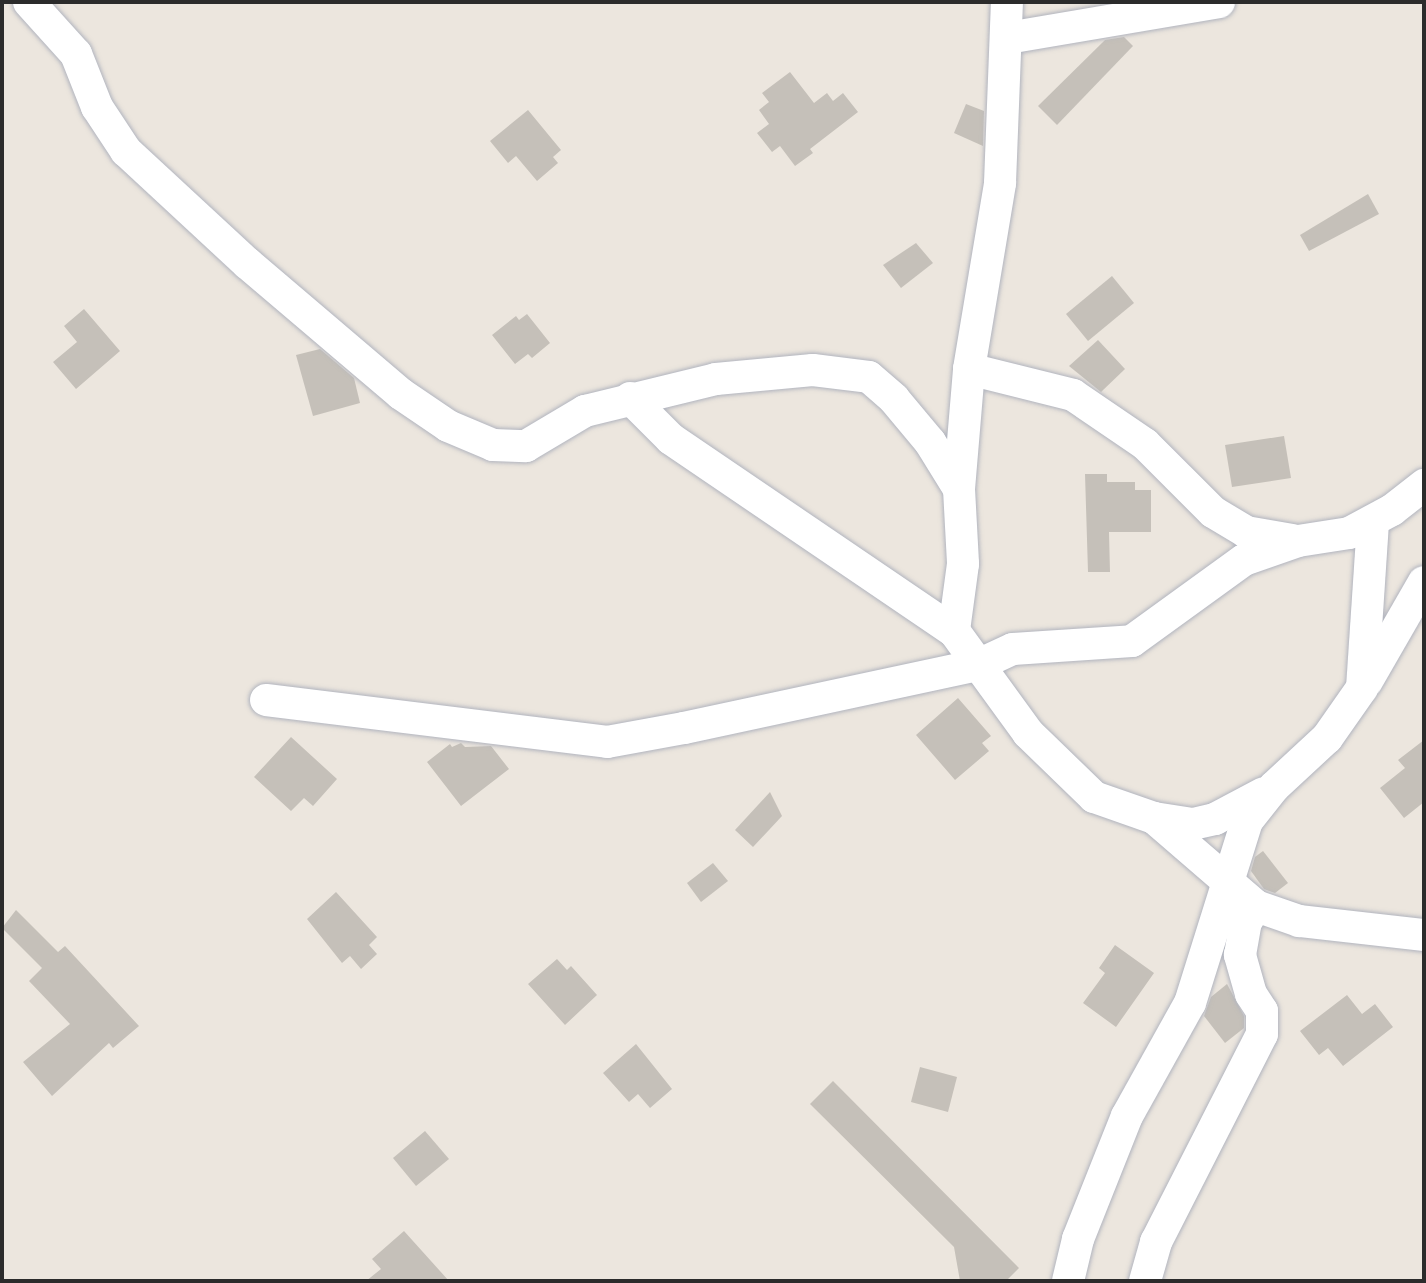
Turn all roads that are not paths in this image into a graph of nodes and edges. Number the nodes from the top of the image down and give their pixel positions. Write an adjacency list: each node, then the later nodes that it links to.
1 (29, 2): 6 (street)
2 (1007, 2): 4 (street)
3 (1219, 2): 4 (street)
4 (1007, 38): 5 (street)
5 (969, 369): 8 (street); 10 (street)
6 (631, 398): 8 (street); 12 (street)
7 (1424, 485): 9 (street)
8 (959, 489): 12 (street)
9 (1373, 522): 10 (street); 14 (street)
10 (1298, 541): 13 (street)
11 (1424, 582): 14 (street)
12 (954, 631): 13 (street)
13 (978, 665): 15 (street); 17 (street)
14 (1362, 688): 16 (street)
15 (266, 700)
16 (1274, 787): 17 (street); 18 (street)
17 (1154, 818): 18 (street)
18 (1229, 885): 19 (street); 21 (street)
19 (1256, 906): 20 (street); 22 (street)
20 (1424, 935)
21 (1068, 1281)
22 (1145, 1281)

